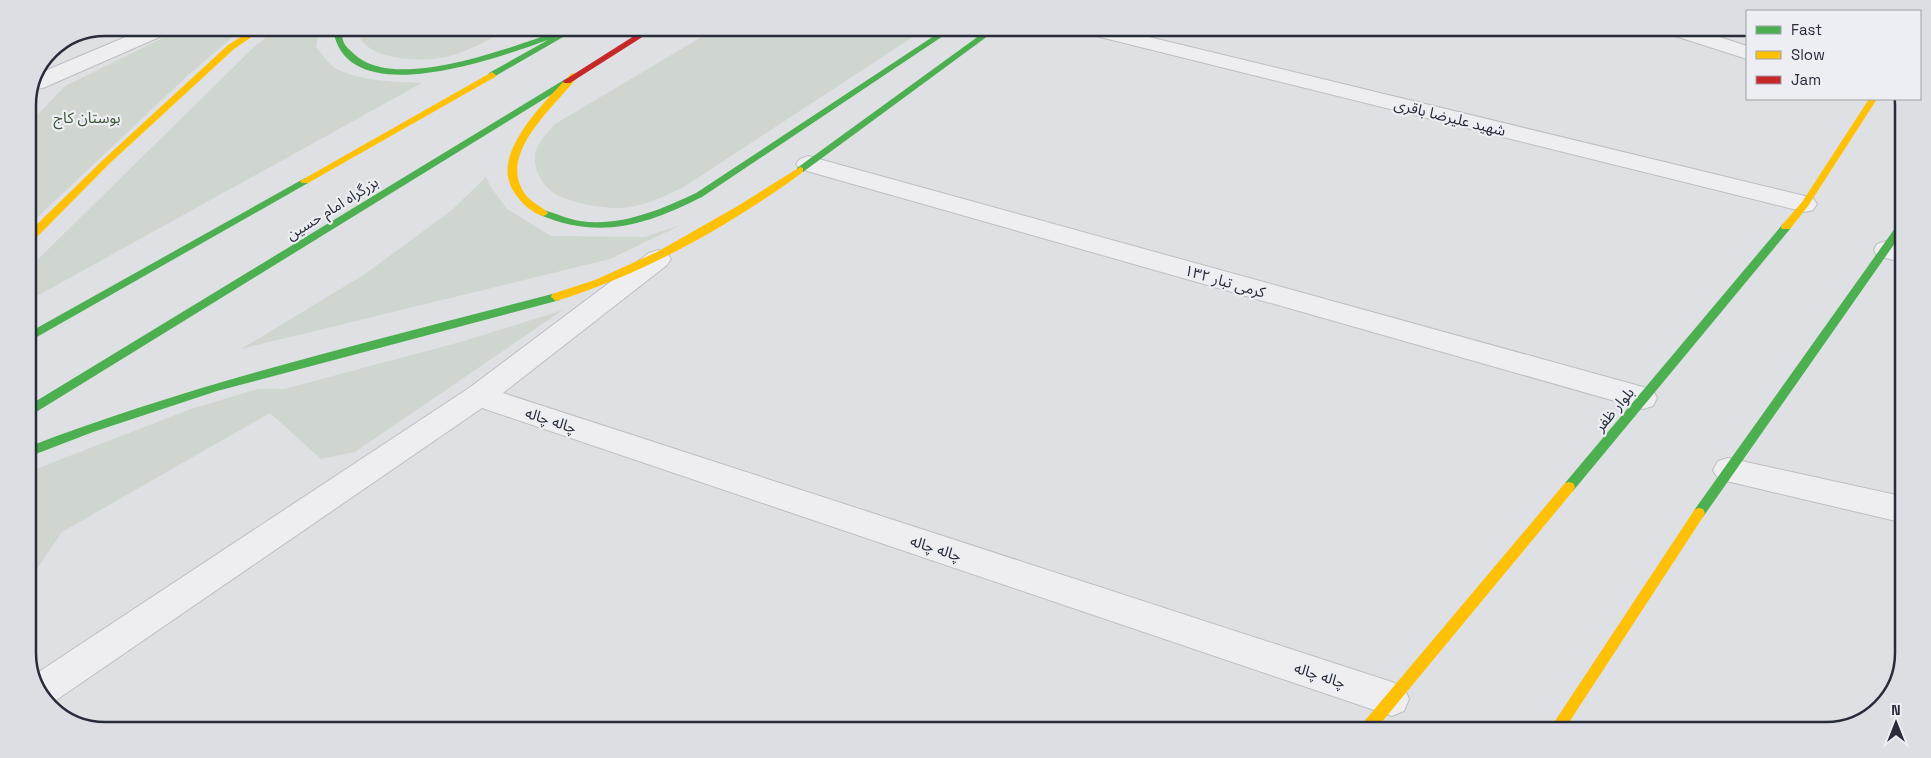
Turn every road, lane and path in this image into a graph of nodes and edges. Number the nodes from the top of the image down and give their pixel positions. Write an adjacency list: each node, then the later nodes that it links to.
1 (145, 36): 13 (street)
2 (250, 36): 17 (main road)
3 (338, 36): 4 (main road)
4 (550, 36)
5 (560, 36): 20 (main road)
6 (640, 36): 12 (main road, بزرگراه امام حسین)
7 (939, 36): 12 (main road)
8 (984, 36): 15 (main road)
9 (1119, 36): 16 (street, شهید علیرضا باقری)
10 (1695, 36): 11 (street)
11 (1746, 53)
12 (574, 76): 23 (main road, بزرگراه امام حسین)
13 (41, 81)
14 (1872, 100): 16 (main road, بلوار ظفر)
15 (808, 164): 18 (main road); 22 (street, کرمی تبار ۱۳۲)
16 (1805, 204): 22 (main road, بلوار ظفر)
17 (36, 231)
18 (669, 251): 21 (street); 24 (main road)
19 (1894, 251): 25 (main road)
20 (36, 333)
21 (479, 396): 27 (street); 28 (street, چاله چاله)
22 (1643, 398): 28 (main road, بلوار ظفر)
23 (36, 407)
24 (36, 449)
25 (1728, 470): 26 (street); 30 (main road)
26 (1895, 508)
27 (45, 687)
28 (1392, 699): 29 (main road, بلوار ظفر)
29 (1373, 722)
30 (1561, 722)

